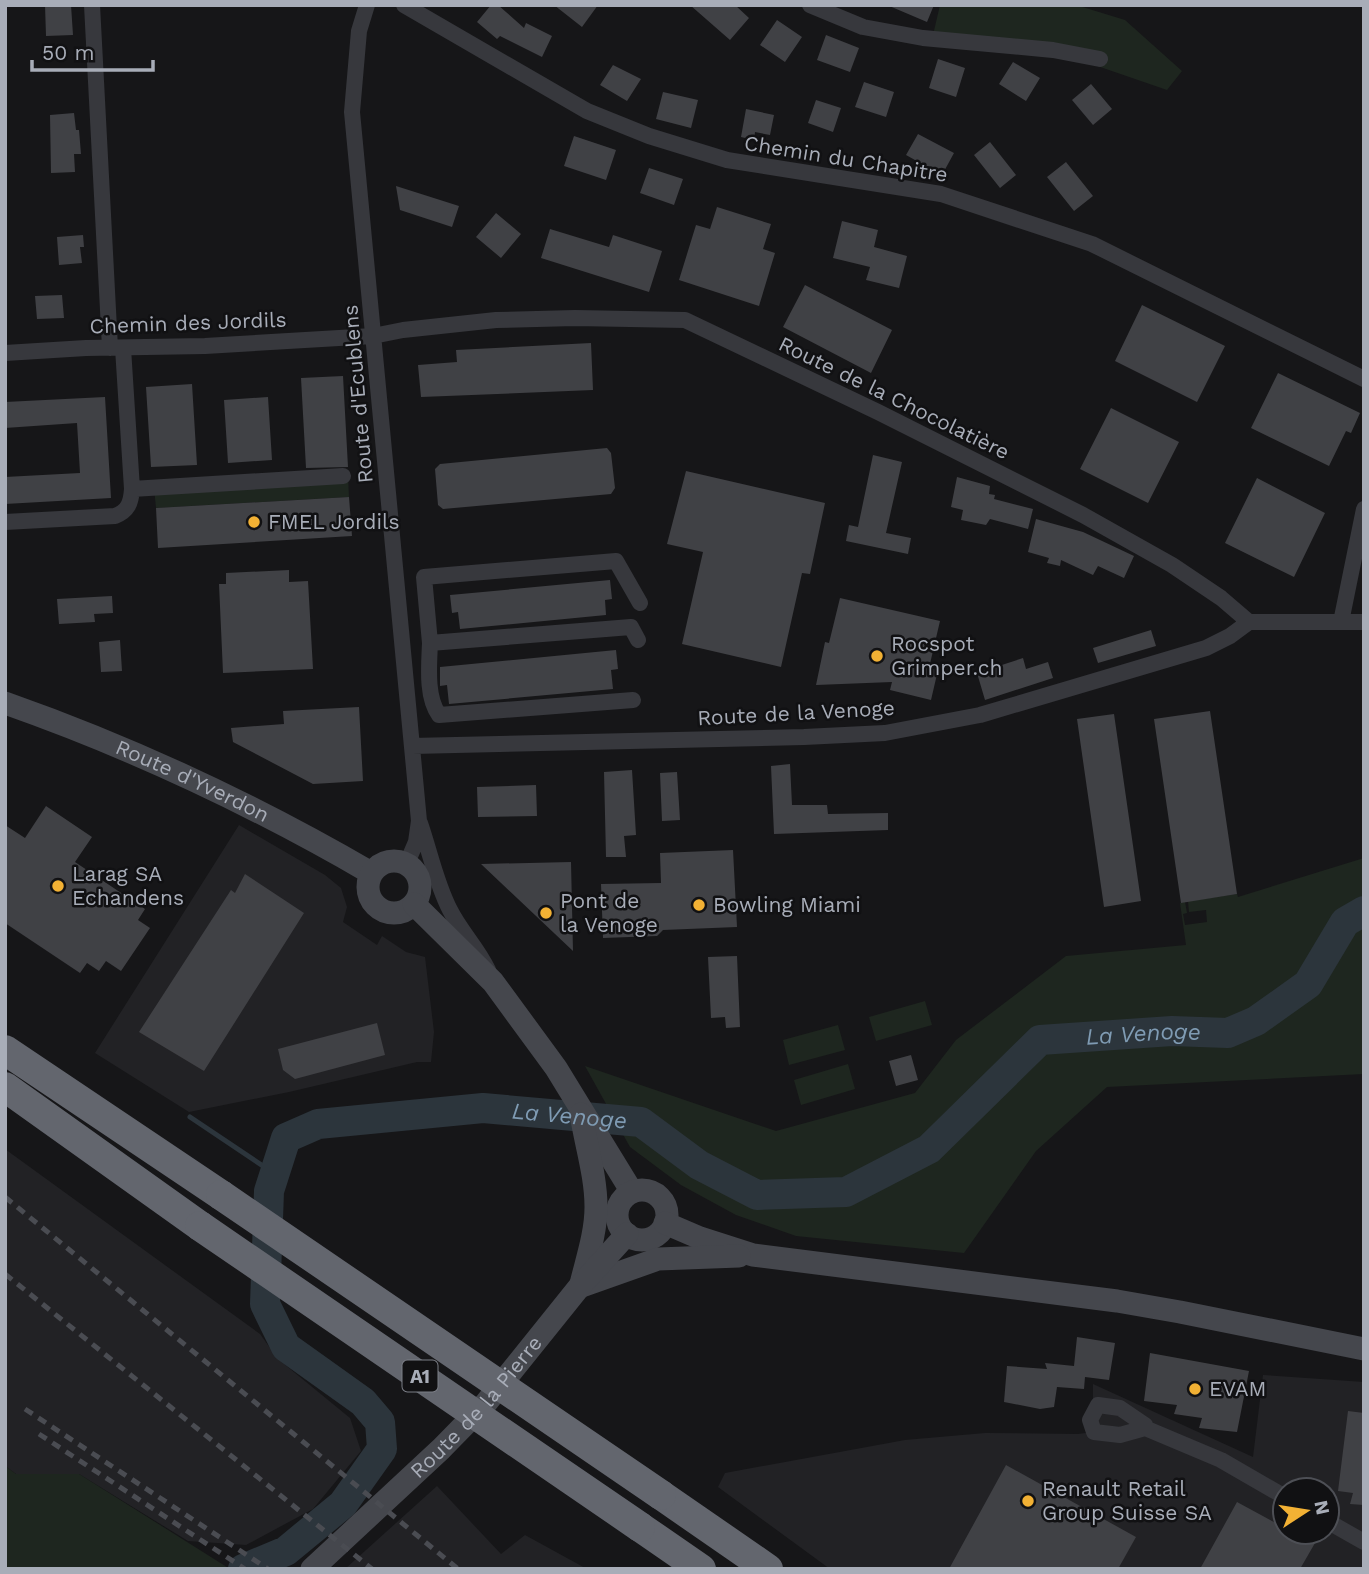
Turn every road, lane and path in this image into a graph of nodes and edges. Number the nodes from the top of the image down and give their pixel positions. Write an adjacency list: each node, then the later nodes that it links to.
1 (92, 5): 7 (street)
2 (367, 5): 6 (street, Route d'Ecublens)
3 (404, 5): 9 (street, Chemin du Chapitre)
4 (810, 5): 5 (street)
5 (1100, 59)
6 (373, 336): 7 (street, Chemin des Jordils); 15 (street, Route de la Chocolatière); 22 (street, Route d'Ecublens)
7 (116, 348): 8 (street, Chemin des Jordils); 11 (street)
8 (5, 353)
9 (1364, 379)
10 (343, 476): 11 (street)
11 (132, 489): 13 (street)
12 (1364, 509): 16 (street)
13 (5, 522)
14 (640, 603): 19 (street)
15 (1249, 622): 16 (street); 22 (street, Route de la Venoge)
16 (1340, 622): 17 (street)
17 (1364, 622)
18 (638, 640): 19 (street)
19 (430, 643): 20 (street)
20 (633, 700)
21 (5, 703): 25 (main road, Route d'Yverdon)
22 (412, 746): 23 (street, Route d'Ecublens)
23 (419, 821): 24 (street, Route d'Ecublens); 27 (street, Route d'Ecublens)
24 (407, 863): 25 (main road); 26 (main road)
25 (371, 873): 26 (main road)
26 (414, 904): 27 (main road)
27 (493, 982): 30 (main road)
28 (5, 1050): 43 (highway, A1, bridge)
29 (5, 1087): 42 (highway, A1, bridge)
30 (597, 1149): 31 (main road); 35 (main road)
31 (632, 1192): 32 (main road); 33 (main road)
32 (665, 1223): 33 (main road); 34 (main road)
33 (627, 1234): 35 (main road, Route de la Pierre)
34 (752, 1255): 35 (main road); 36 (main road)
35 (580, 1286): 41 (main road, Route de la Pierre)
36 (1364, 1349)
37 (1145, 1428): 38 (street)
38 (1271, 1489)
39 (1341, 1529): 40 (street)
40 (1364, 1542)
41 (312, 1569)
42 (701, 1569)
43 (768, 1569)

